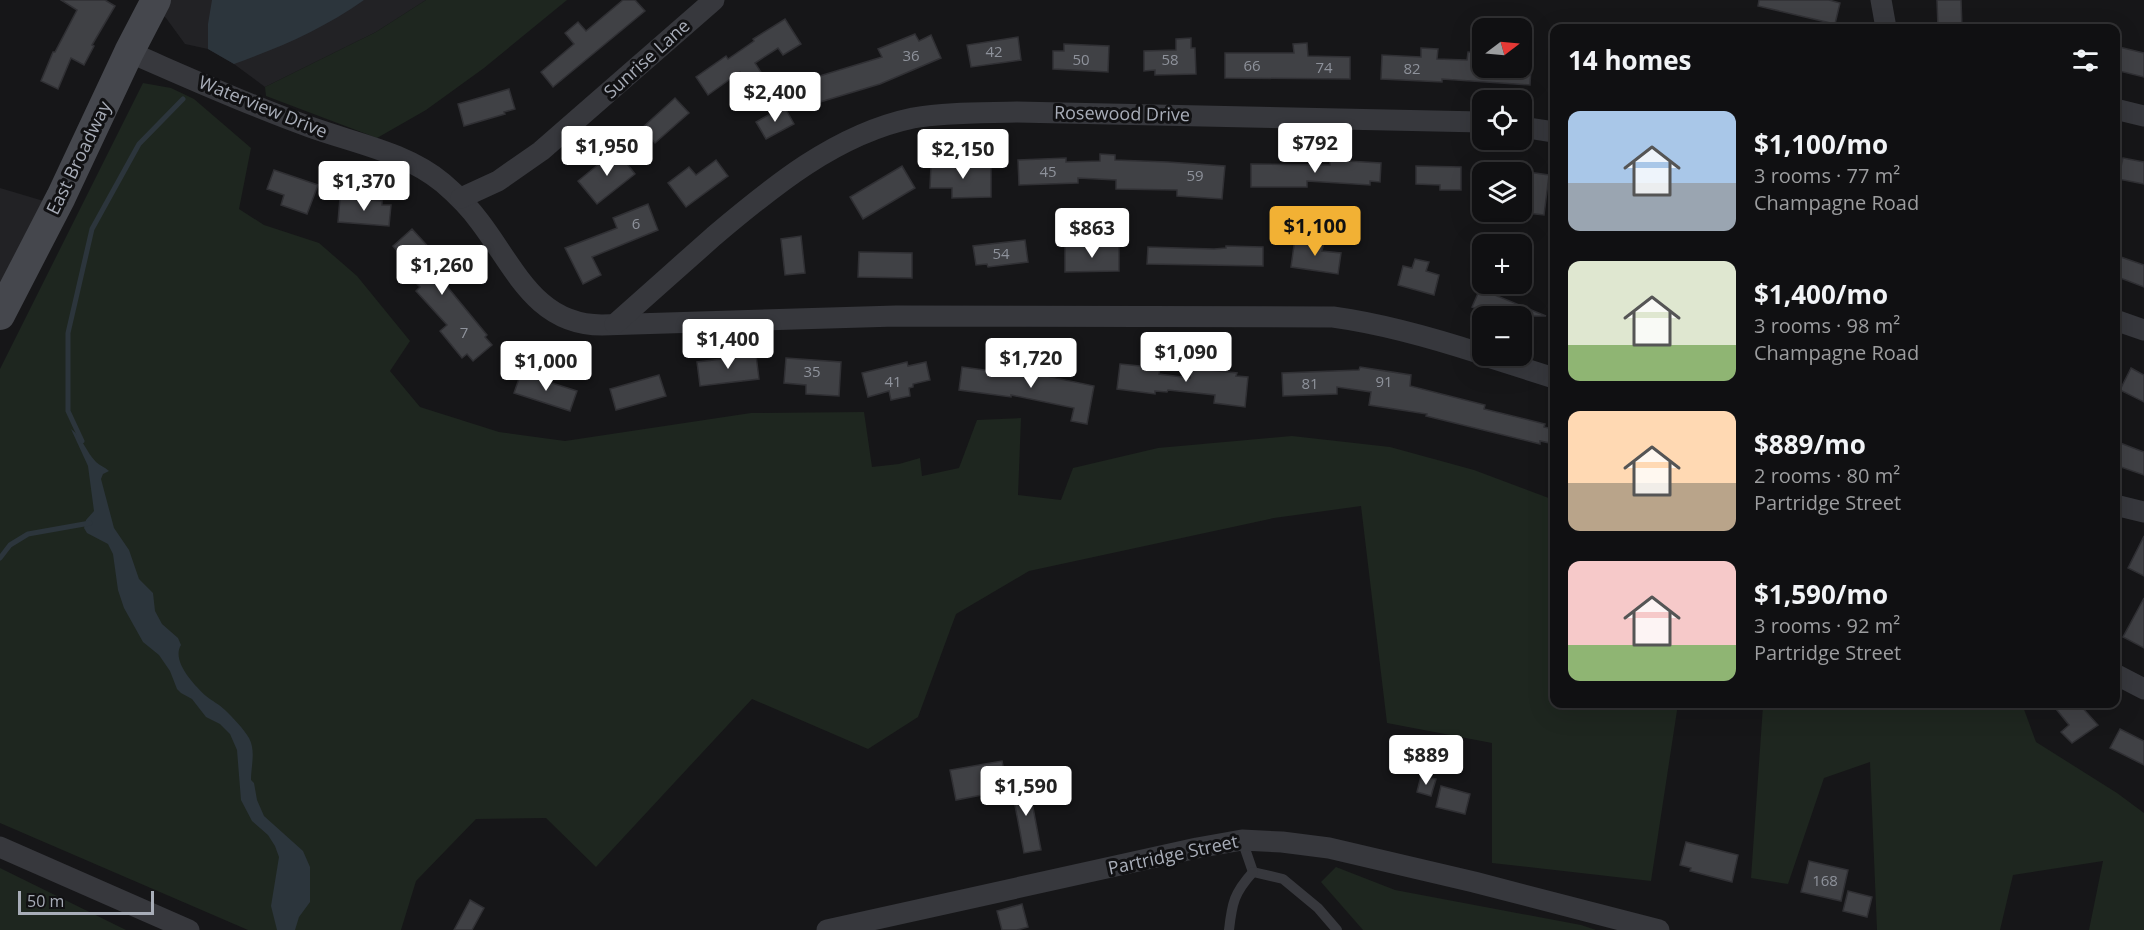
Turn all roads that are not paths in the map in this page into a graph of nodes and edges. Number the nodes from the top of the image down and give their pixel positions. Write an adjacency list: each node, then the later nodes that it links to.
1 (156, 0): 5 (main road, East Broadway)
2 (714, 0): 11 (street, Sunrise Lane)
3 (1881, 0): 4 (street)
4 (1885, 24)
5 (129, 52): 11 (street, Waterview Drive); 12 (main road, East Broadway)
6 (2120, 110): 7 (street)
7 (2144, 116)
8 (1472, 122): 14 (street, Rosewood Drive)
9 (1532, 129): 10 (street)
10 (1550, 131)
11 (461, 198): 14 (street, Waterview Drive)
12 (0, 315)
13 (2120, 322): 15 (street)
14 (615, 324): 16 (street, Waterview Drive)
15 (2144, 330)
16 (1472, 351)
17 (1517, 366): 18 (street, Waterview Drive)
18 (1550, 377)
19 (2120, 506): 20 (street)
20 (2144, 512)
21 (2120, 677): 22 (street)
22 (2144, 689)
23 (1242, 840): 25 (lane); 27 (street, Partridge Street); 30 (street, Partridge Street)
24 (0, 847): 26 (street)
25 (1253, 872): 28 (lane); 29 (lane)
26 (189, 930)
27 (827, 930)
28 (1229, 930)
29 (1337, 930)
30 (1659, 930)

